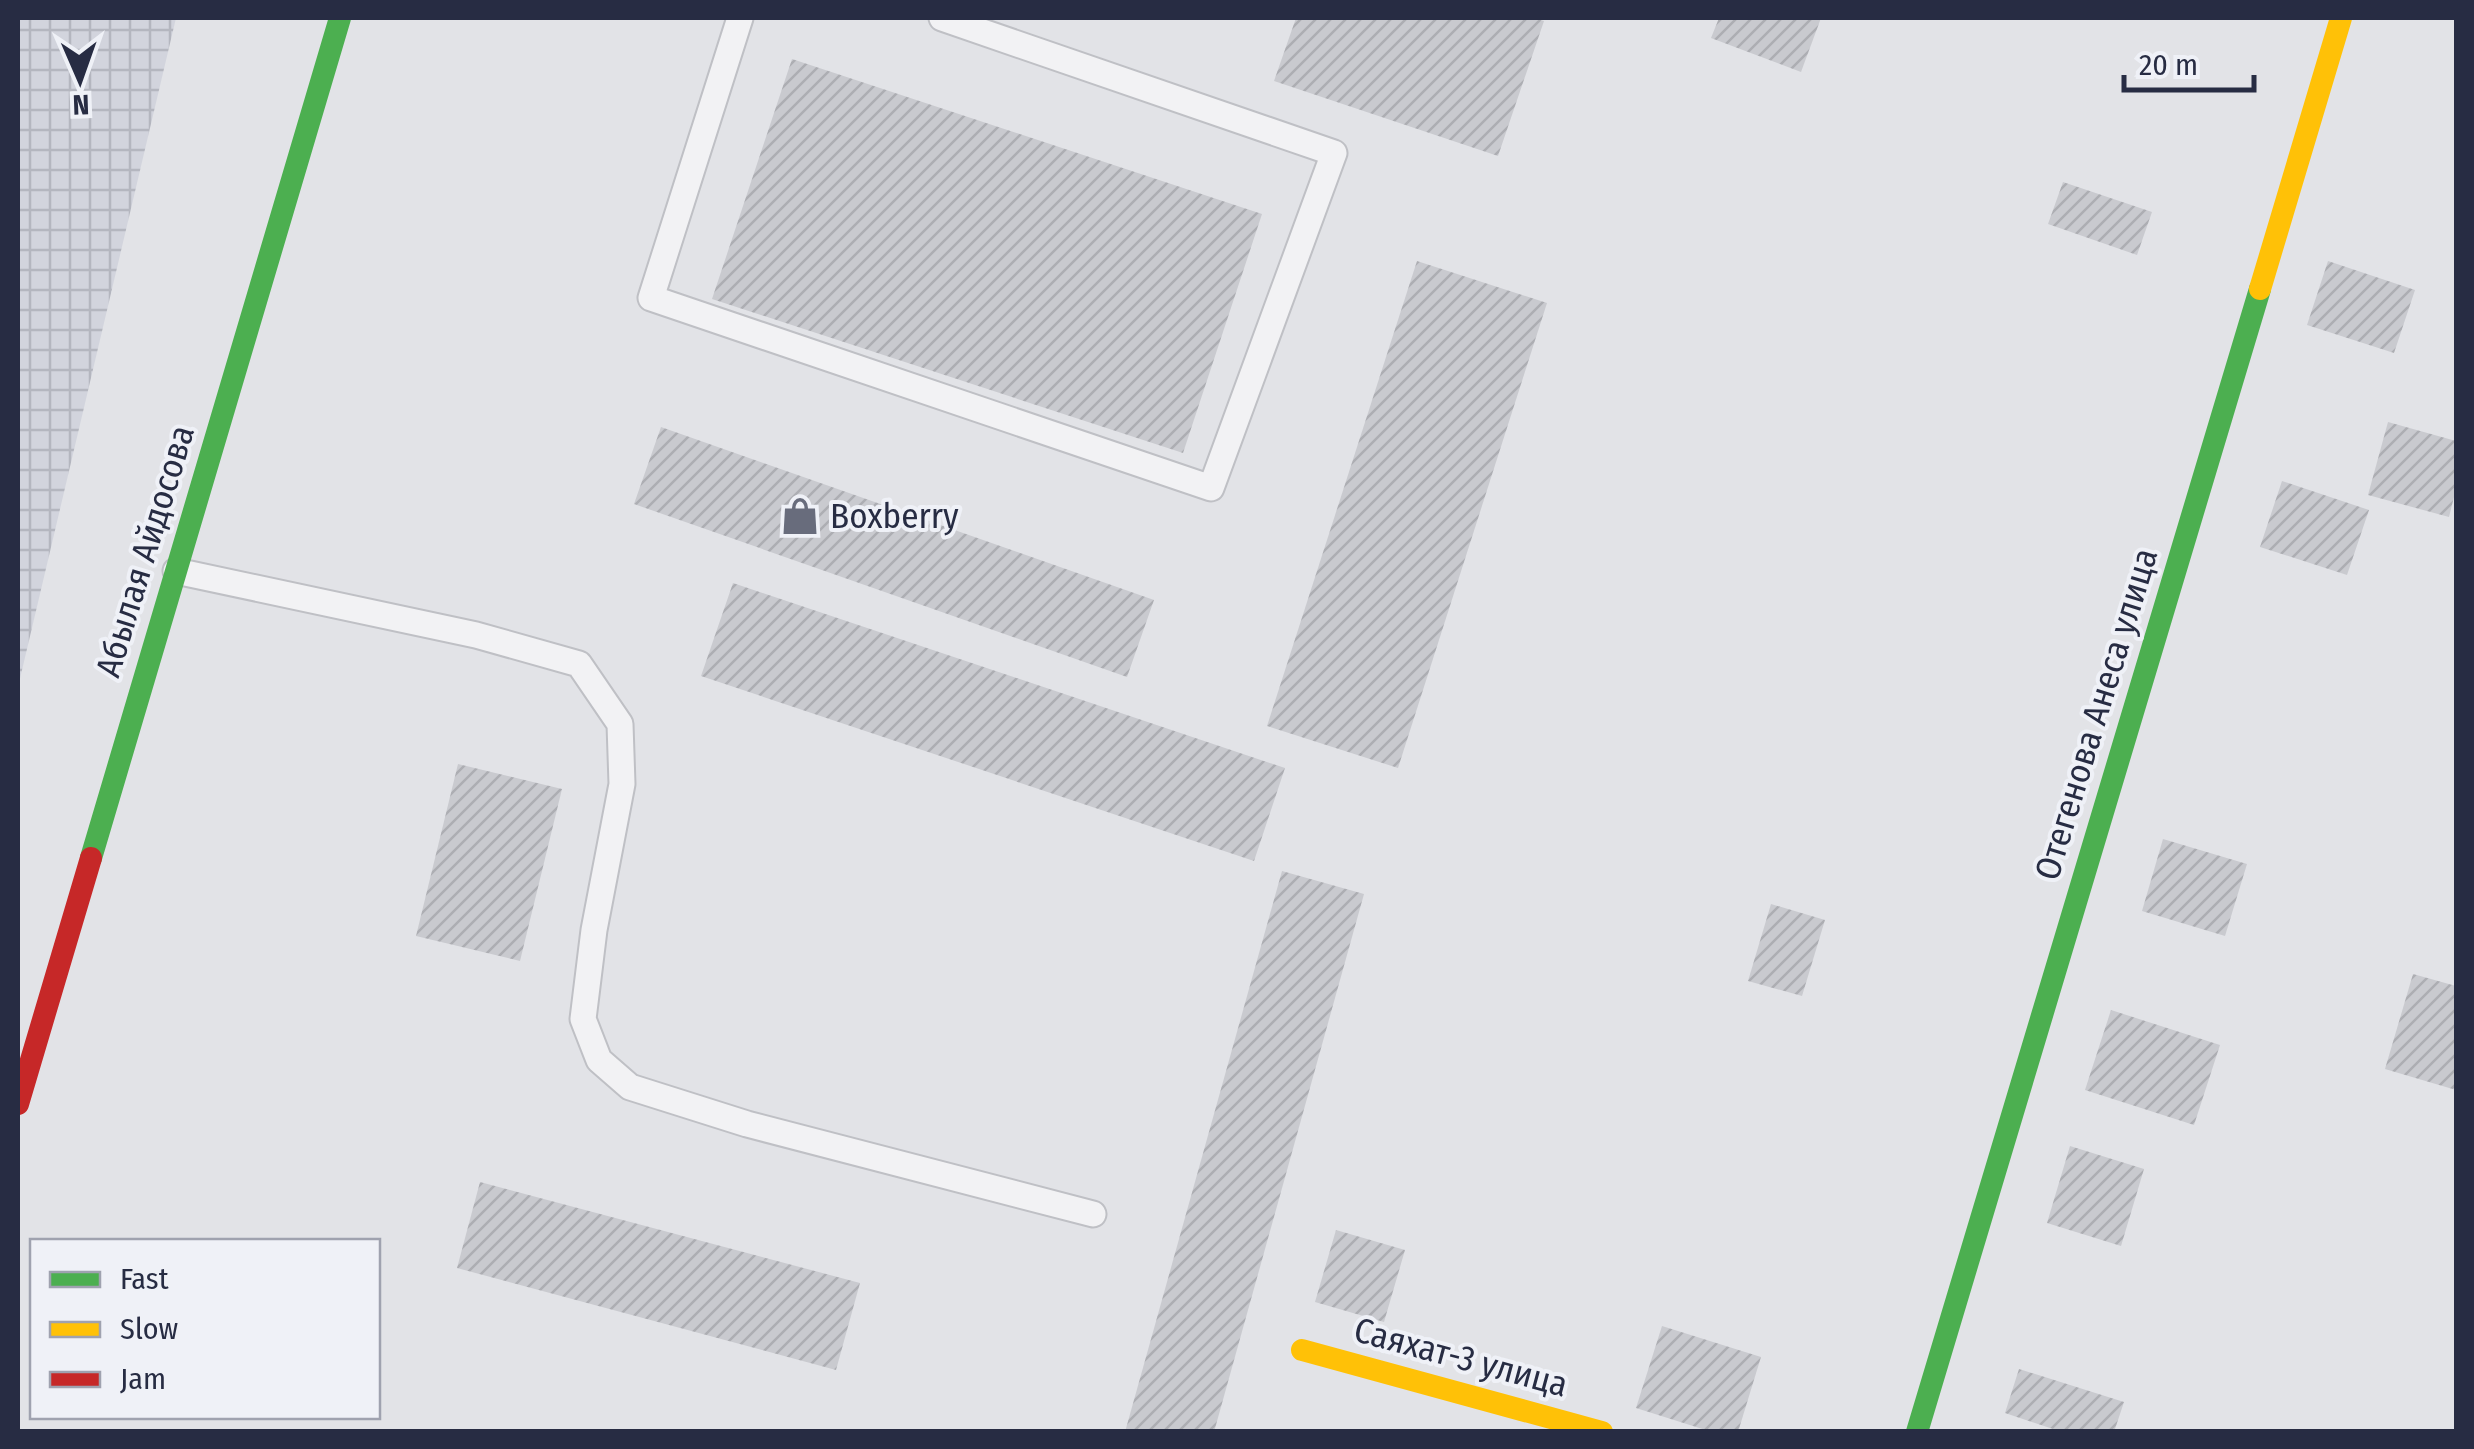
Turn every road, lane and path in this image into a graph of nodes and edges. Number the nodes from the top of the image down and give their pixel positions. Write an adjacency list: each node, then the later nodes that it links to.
1 (340, 18): 5 (street, Абылая Айдосова)
2 (740, 18): 3 (lane)
3 (942, 18)
4 (2341, 18): 10 (street, Отегенова Анеса улица)
5 (176, 571): 6 (street, Абылая Айдосова); 7 (lane)
6 (18, 1104)
7 (1093, 1214)
8 (1302, 1350): 9 (street, Саяхат-3 улица)
9 (1602, 1432)
10 (1917, 1432)

